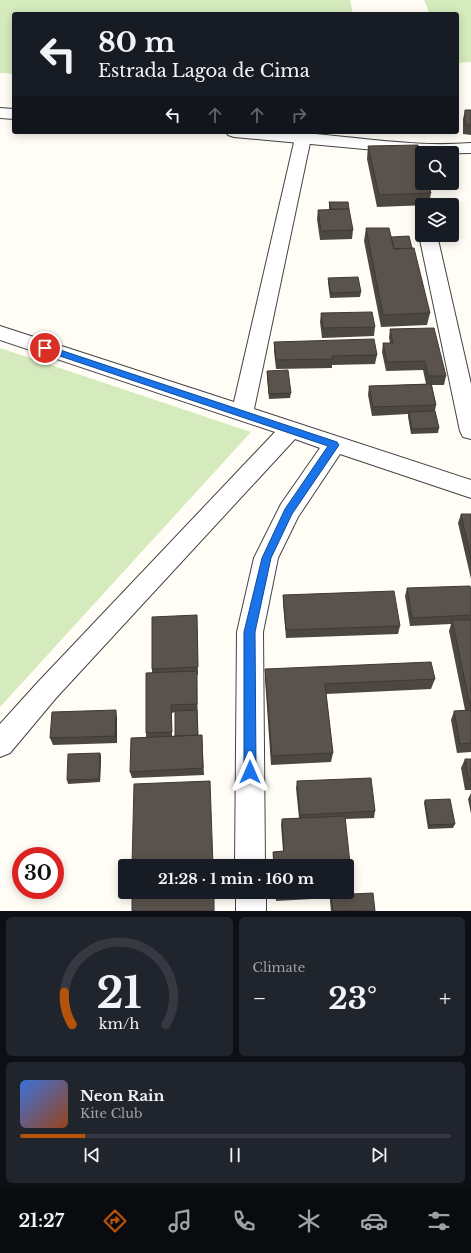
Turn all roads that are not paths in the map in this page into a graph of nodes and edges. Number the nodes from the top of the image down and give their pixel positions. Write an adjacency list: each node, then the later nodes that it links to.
1 (0, 113): 2 (street)
2 (12, 114)
3 (257, 134): 4 (street)
4 (303, 138): 5 (street); 12 (street)
5 (415, 147)
6 (471, 148): 7 (street)
7 (459, 149)
8 (459, 155): 9 (street)
9 (471, 160)
10 (430, 242): 14 (street)
11 (0, 333): 12 (street)
12 (242, 413): 13 (street)
13 (290, 430): 15 (street); 17 (street)
14 (471, 431)
15 (334, 445): 16 (street); 18 (street)
16 (471, 489)
17 (0, 744)
18 (250, 859)
19 (250, 899): 20 (street)
20 (251, 911)

